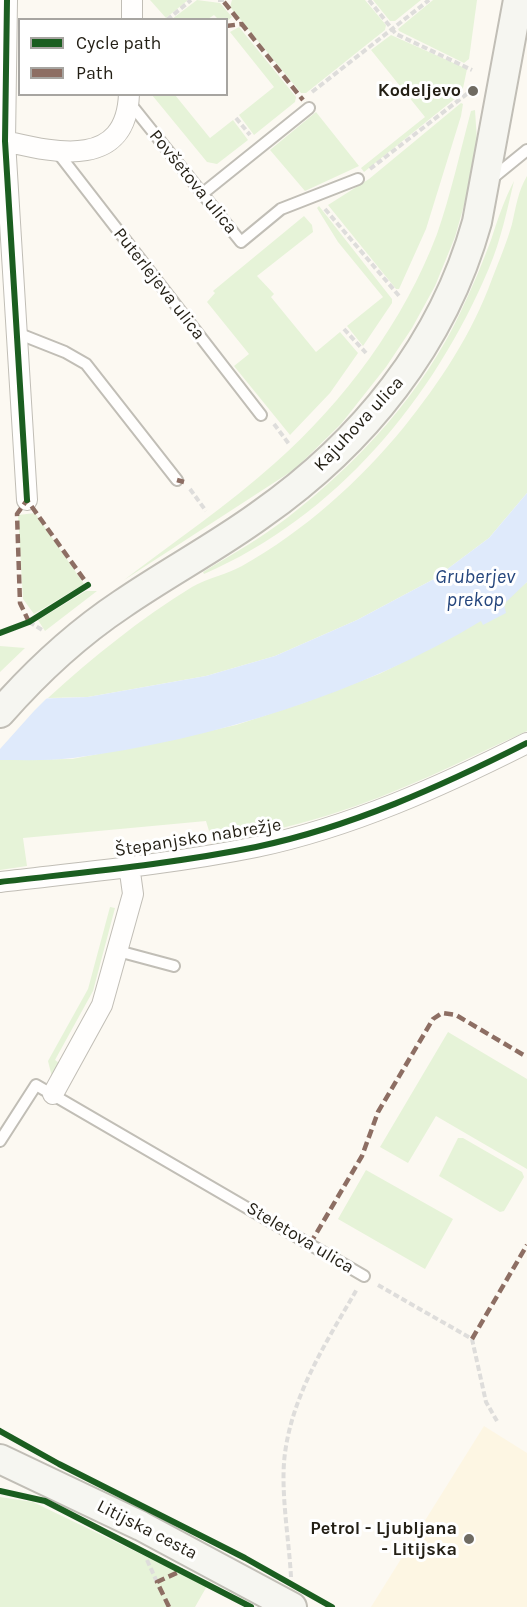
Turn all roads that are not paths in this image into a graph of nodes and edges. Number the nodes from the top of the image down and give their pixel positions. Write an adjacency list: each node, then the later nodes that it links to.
1 (7, 0): 5 (street)
2 (518, 0): 9 (main road, Kajuhova ulica)
3 (129, 98): 7 (street, Povšetova ulica); 10 (lane, Povšetova ulica)
4 (309, 108): 10 (lane)
5 (4, 141): 7 (street, Povšetova ulica); 11 (street)
6 (527, 150): 9 (lane)
7 (58, 153): 12 (lane, Puterlejeva ulica)
8 (357, 179): 10 (lane, Povšetova ulica)
9 (485, 184): 15 (main road, Kajuhova ulica)
10 (202, 194)
11 (17, 333): 13 (lane); 14 (street)
12 (261, 415)
13 (181, 481)
14 (27, 500)
15 (0, 713)
16 (527, 743): 17 (street, Štepanjsko nabrežje)
17 (129, 865): 18 (street, Štepanjsko nabrežje); 19 (street)
18 (0, 882)
19 (118, 951): 20 (lane); 21 (street)
20 (174, 966)
21 (53, 1094): 22 (lane); 23 (lane, Steletova ulica)
22 (0, 1141)
23 (364, 1276)
24 (0, 1459): 25 (main road, Litijska cesta)
25 (292, 1595)

